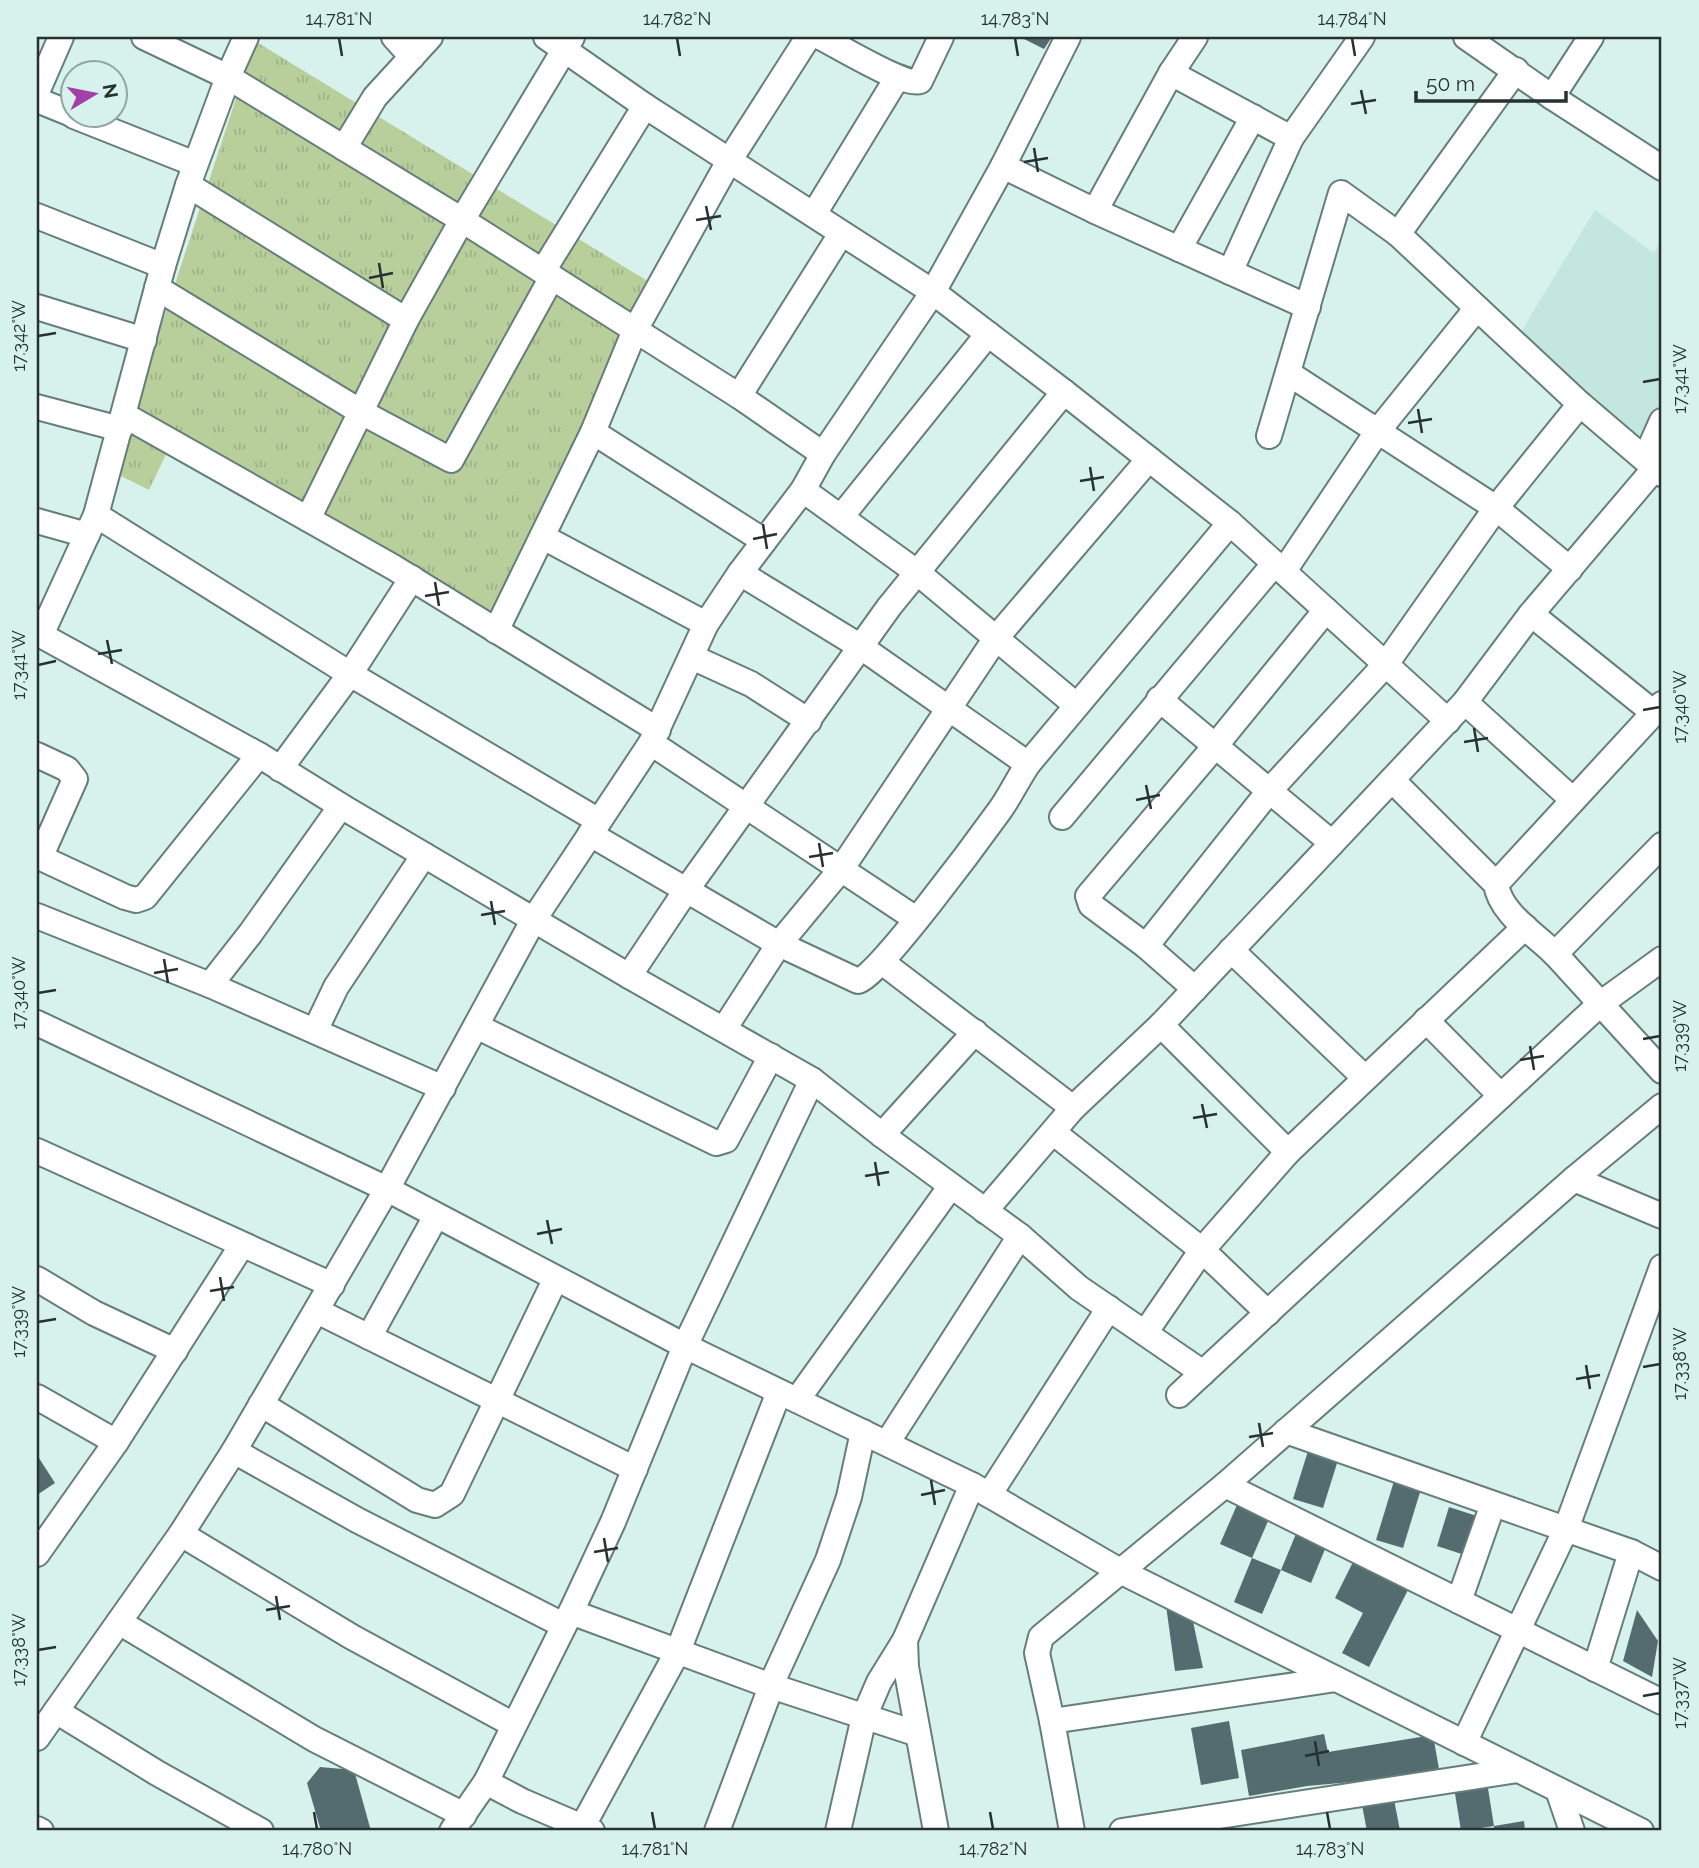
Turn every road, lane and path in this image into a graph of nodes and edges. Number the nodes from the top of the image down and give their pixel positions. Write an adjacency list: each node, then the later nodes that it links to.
1 (144, 37): 18 (street)
2 (246, 37): 18 (street)
3 (394, 37): 15 (street)
4 (430, 37): 15 (street)
5 (811, 37): 29 (street)
6 (820, 37): 19 (street)
7 (941, 37): 19 (street)
8 (1068, 37): 30 (street)
9 (1195, 37): 17 (street)
10 (1362, 37): 27 (street)
11 (1466, 37): 16 (street)
12 (1591, 37): 21 (street)
13 (52, 39): 20 (street)
14 (561, 41): 23 (street); 36 (street)
15 (412, 57): 28 (street)
16 (1516, 70): 21 (street); 38 (street)
17 (1171, 74): 25 (street); 33 (street)
18 (228, 77): 28 (street); 32 (street)
19 (897, 78): 34 (street)
20 (37, 92)
21 (1552, 97): 31 (street)
22 (37, 100): 24 (street)
23 (645, 106): 29 (street); 41 (street)
24 (60, 109)
25 (1253, 117): 27 (street); 39 (street)
26 (104, 130): 32 (street)
27 (1291, 138): 40 (street)
28 (344, 148): 36 (street)
29 (729, 161): 34 (street); 48 (street)
30 (1003, 166): 33 (street); 43 (street)
31 (1662, 168)
32 (191, 174): 42 (street); 47 (street)
33 (1095, 211): 39 (street)
34 (814, 214): 37 (street)
35 (37, 216): 42 (street)
36 (462, 220): 41 (street); 47 (street)
37 (841, 234): 43 (street); 53 (street)
38 (1398, 234): 45 (street); 46 (street)
39 (1179, 249): 40 (street)
40 (1230, 272): 45 (street)
41 (548, 274): 48 (street); 56 (street)
42 (160, 277): 50 (street); 56 (street)
43 (933, 292): 49 (street); 62 (street)
44 (37, 307): 50 (street)
45 (1308, 307): 51 (street)
46 (1477, 308): 54 (street); 60 (street)
47 (406, 320): 56 (street)
48 (635, 330): 53 (street); 59 (street)
49 (988, 334): 52 (street); 67 (street)
50 (144, 340): 58 (street)
51 (1288, 373): 60 (street); 61 (street)
52 (1064, 392): 63 (street); 77 (street)
53 (739, 396): 62 (street)
54 (1580, 404): 64 (street); 66 (street)
55 (37, 407): 58 (street)
56 (361, 412): 68 (street)
57 (1662, 421): 64 (street)
58 (122, 422): 68 (street); 71 (street)
59 (593, 432): 72 (street); 73 (street)
60 (1377, 432): 66 (street); 74 (street)
61 (1269, 436)
62 (824, 454): 65 (street)
63 (1149, 459): 70 (street); 84 (street)
64 (1654, 467): 75 (street)
65 (803, 490): 67 (street); 73 (street)
66 (1496, 508): 75 (street); 87 (street)
67 (841, 517): 77 (street)
68 (308, 519): 78 (street)
69 (37, 521): 71 (street)
70 (1230, 523): 74 (street); 91 (street)
71 (92, 525): 83 (street); 88 (street)
72 (543, 537): 81 (street); 82 (street)
73 (764, 541): 76 (street)
74 (1280, 567): 79 (street); 89 (street)
75 (1570, 569): 80 (street)
76 (740, 573): 81 (street); 85 (street)
77 (918, 573): 84 (street); 85 (street)
78 (412, 578): 82 (street); 88 (street)
79 (1326, 610): 87 (street); 97 (street)
80 (1531, 614): 90 (street); 92 (street)
81 (706, 624): 86 (street)
82 (496, 631): 96 (street)
83 (39, 634): 99 (street)
84 (996, 638): 91 (street); 93 (street)
85 (861, 647): 93 (street); 94 (street)
86 (692, 657): 94 (street); 96 (street)
87 (1386, 664): 95 (street); 103 (street)
88 (350, 674): 101 (street); 108 (street)
89 (1159, 699): 97 (street); 107 (street)
90 (1465, 702): 95 (street); 104 (street)
91 (1076, 705): 100 (street)
92 (1658, 708): 104 (street)
93 (949, 710): 100 (street); 113 (street)
94 (809, 721): 106 (street)
95 (1448, 721): 102 (street)
96 (655, 737): 106 (street); 108 (street)
97 (1216, 745): 103 (street); 121 (street)
98 (37, 755): 112 (street)
99 (259, 755): 101 (street); 112 (street)
100 (1028, 764): 118 (street)
101 (280, 769): 105 (street)
102 (1392, 780): 109 (street); 114 (street)
103 (1270, 790): 109 (street); 121 (street)
104 (1573, 800): 114 (street)
105 (341, 806): 111 (street); 127 (street)
106 (748, 807): 113 (street); 115 (street)
107 (1062, 817)
108 (594, 828): 115 (street); 117 (street)
109 (1332, 843): 122 (street)
110 (1662, 845): 123 (street)
111 (424, 855): 117 (street); 135 (street)
112 (38, 857)
113 (842, 868): 118 (street); 120 (street)
114 (1496, 884): 119 (street)
115 (687, 889): 120 (street); 126 (street)
116 (37, 916): 127 (street)
117 (534, 919): 126 (street); 133 (street)
118 (916, 919): 125 (street)
119 (1525, 927): 123 (street); 130 (street)
120 (779, 944): 125 (street); 134 (street)
121 (1146, 946): 128 (street)
122 (1231, 950): 128 (street); 139 (street)
123 (1555, 954): 129 (street)
124 (1662, 959): 129 (street)
125 (881, 962): 136 (street)
126 (629, 976): 134 (street)
127 (210, 985): 135 (street)
128 (1195, 989): 132 (street)
129 (1600, 1004): 138 (street); 142 (street)
130 (1426, 1020): 139 (street); 142 (street)
131 (37, 1023): 151 (street)
132 (1161, 1025): 144 (street); 148 (street)
133 (477, 1026): 137 (street); 141 (street)
134 (724, 1029): 137 (street)
135 (315, 1031): 141 (street)
136 (975, 1032): 144 (street); 146 (street)
137 (771, 1056): 140 (street)
138 (1662, 1070)
139 (1365, 1078): 148 (street)
140 (813, 1080): 146 (street); 167 (street)
141 (443, 1088): 151 (street)
142 (1501, 1096): 164 (street)
143 (1662, 1106): 149 (street)
144 (1073, 1108): 145 (street)
145 (1054, 1133): 152 (street); 157 (street)
146 (882, 1135): 150 (street)
147 (37, 1151): 156 (street)
148 (1288, 1152): 157 (street)
149 (1574, 1179): 154 (street); 175 (street)
150 (951, 1186): 152 (street); 171 (street)
151 (387, 1189): 153 (street); 161 (street)
152 (985, 1211): 155 (street)
153 (436, 1216): 160 (street); 166 (street)
154 (1662, 1216)
155 (1020, 1236): 162 (street); 178 (street)
156 (242, 1245): 161 (street); 168 (street)
157 (1202, 1250): 164 (street); 165 (street)
158 (1662, 1267): 185 (street)
159 (37, 1279): 168 (street)
160 (555, 1280): 167 (street); 173 (street)
161 (332, 1285): 163 (street)
162 (1109, 1308): 165 (street); 182 (street)
163 (317, 1311): 166 (street); 174 (street)
164 (1268, 1313): 169 (street)
165 (1145, 1333): 169 (street)
166 (369, 1337): 173 (street)
167 (685, 1346): 171 (street); 180 (street)
168 (175, 1351): 177 (street)
169 (1203, 1373): 170 (street)
170 (1180, 1395)
171 (788, 1396): 176 (street); 196 (street)
172 (37, 1397): 177 (street)
173 (497, 1400): 174 (street); 180 (street)
174 (261, 1404): 179 (street)
175 (1286, 1431): 181 (street); 183 (street)
176 (863, 1432): 178 (street); 199 (street)
177 (116, 1442): 184 (street)
178 (887, 1443): 182 (street)
179 (234, 1451): 186 (street); 192 (street)
180 (635, 1469): 192 (street)
181 (1225, 1485): 190 (street); 191 (street)
182 (981, 1490): 190 (street); 195 (street)
183 (1493, 1504): 185 (street); 191 (street)
184 (45, 1524): 188 (street)
185 (1566, 1529): 187 (street); 194 (street)
186 (181, 1534): 193 (street); 204 (street)
187 (1631, 1552): 189 (street); 197 (street)
188 (37, 1554)
189 (1662, 1568)
190 (1120, 1571): 198 (street); 203 (street)
191 (1459, 1601): 194 (street)
192 (567, 1619): 196 (street); 204 (street)
193 (118, 1622): 201 (street); 211 (street)
194 (1516, 1629): 197 (street); 207 (street)
195 (905, 1640): 202 (street); 205 (street)
196 (678, 1651): 199 (street); 212 (street)
197 (1595, 1669): 200 (street)
198 (1336, 1679): 203 (street); 207 (street)
199 (771, 1686): 202 (street); 214 (street)
200 (1662, 1702)
201 (56, 1711): 206 (street); 213 (street)
202 (864, 1717): 205 (street); 215 (street)
203 (1052, 1721): 217 (street)
204 (514, 1725): 209 (street)
205 (918, 1734): 216 (street)
206 (37, 1738)
207 (1464, 1743): 208 (street)
208 (1518, 1770): 210 (street); 218 (street)
209 (486, 1782): 211 (street); 212 (street)
210 (1559, 1790): 219 (street); 220 (street)
211 (458, 1823)
212 (584, 1830)
213 (261, 1831)
214 (717, 1831)
215 (838, 1831)
216 (936, 1831)
217 (1072, 1831)
218 (1122, 1831)
219 (1572, 1831)
220 (1641, 1831)

